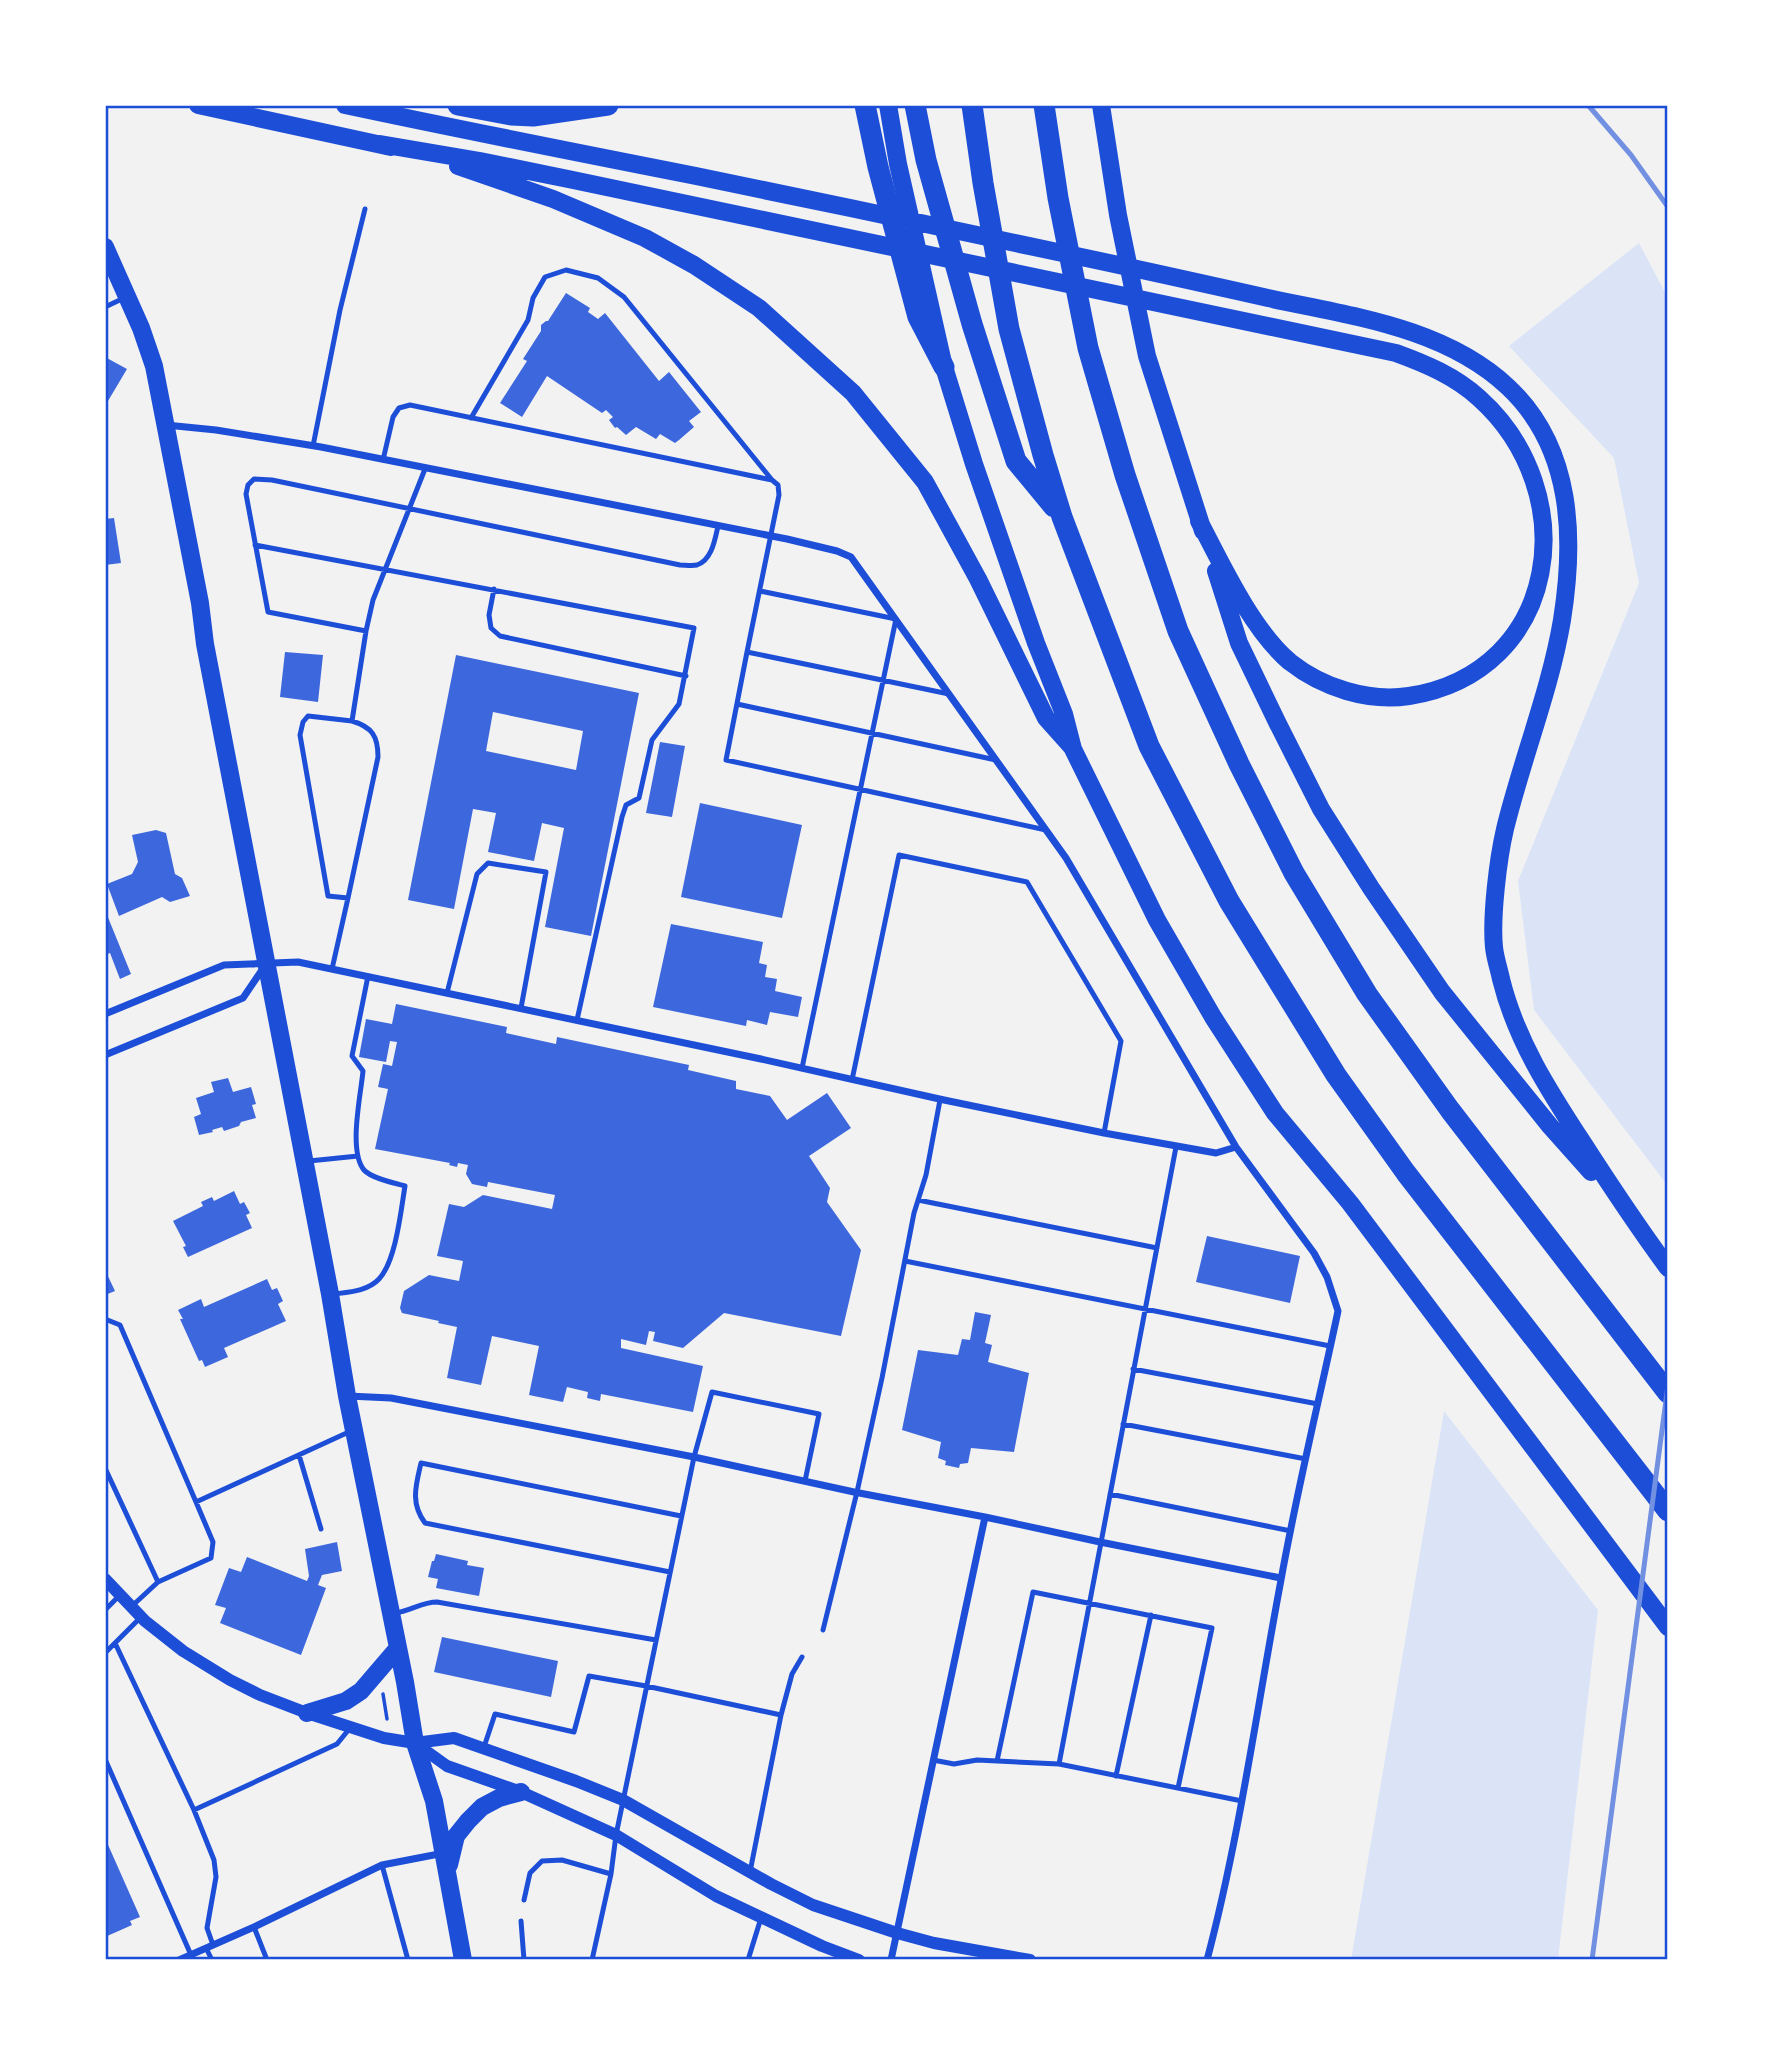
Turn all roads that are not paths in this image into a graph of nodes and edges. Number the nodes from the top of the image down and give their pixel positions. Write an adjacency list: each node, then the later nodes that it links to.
1 (198, 105): 11 (main road)
2 (345, 105): 65 (main road)
3 (458, 105): 4 (highway)
4 (608, 105)
5 (865, 105): 12 (highway)
6 (888, 105): 12 (main road)
7 (915, 105): 26 (highway)
8 (972, 105): 26 (highway)
9 (1044, 105): 74 (highway)
10 (1101, 105): 27 (main road)
11 (380, 144): 27 (main road); 43 (main road)
12 (888, 166): 18 (highway)
13 (365, 209): 21 (lane)
14 (105, 247): 15 (main road)
15 (110, 270): 16 (main road)
16 (127, 297): 17 (lane); 20 (main road)
17 (105, 307)
18 (944, 367): 43 (main road)
19 (471, 418): 22 (lane); 24 (lane); 24 (lane)
20 (165, 424): 21 (street); 48 (main road)
21 (313, 446): 22 (street)
22 (383, 460): 23 (street)
23 (425, 469): 25 (lane); 28 (street)
24 (772, 480): 29 (lane)
25 (410, 510): 28 (lane); 30 (lane); 31 (lane)
26 (1062, 517): 87 (highway)
27 (1199, 521): 65 (main road)
28 (718, 526): 29 (street)
29 (772, 536): 33 (lane); 34 (street)
30 (255, 545): 31 (lane); 35 (lane)
31 (385, 568): 32 (lane); 35 (lane)
32 (494, 589): 37 (lane); 37 (lane)
33 (760, 591): 34 (lane); 36 (lane)
34 (896, 619): 38 (lane); 39 (street)
35 (366, 631): 41 (lane)
36 (747, 652): 38 (lane); 40 (lane)
37 (686, 676): 54 (lane)
38 (883, 679): 39 (lane); 42 (lane)
39 (949, 694): 44 (street)
40 (737, 704): 42 (lane); 45 (lane)
41 (352, 721): 47 (lane); 47 (lane)
42 (872, 734): 44 (lane); 45 (lane)
43 (1073, 749): 104 (main road)
44 (996, 760): 46 (street)
45 (860, 789): 46 (lane); 56 (lane)
46 (1046, 830): 61 (street)
47 (348, 898): 49 (lane)
48 (266, 964): 49 (street); 53 (street); 55 (street); 63 (main road)
49 (332, 969): 50 (street)
50 (368, 976): 51 (street); 62 (lane)
51 (447, 993): 52 (street); 52 (lane)
52 (521, 1008): 54 (street)
53 (105, 1014)
54 (577, 1020): 56 (street)
55 (105, 1055)
56 (802, 1068): 57 (street)
57 (852, 1080): 58 (street); 59 (lane)
58 (940, 1100): 59 (street); 64 (lane)
59 (1104, 1133): 60 (street)
60 (1176, 1147): 61 (street); 66 (lane)
61 (1236, 1147): 72 (street)
62 (358, 1156): 63 (lane); 69 (lane)
63 (305, 1162): 69 (main road)
64 (918, 1200): 66 (lane); 67 (lane)
65 (1628, 1214): 68 (main road)
66 (1157, 1248): 70 (lane)
67 (905, 1261): 70 (lane); 84 (lane)
68 (1668, 1268)
69 (330, 1294): 75 (main road)
70 (1145, 1309): 72 (lane); 73 (lane)
71 (105, 1319): 86 (lane)
72 (1330, 1346): 76 (street)
73 (1133, 1369): 76 (lane); 77 (lane)
74 (1668, 1393)
75 (347, 1396): 78 (main road); 80 (street)
76 (1318, 1404): 81 (street)
77 (1123, 1424): 81 (lane); 85 (lane)
78 (354, 1430): 79 (lane); 101 (main road)
79 (299, 1455): 86 (lane); 90 (lane)
80 (694, 1457): 83 (street); 83 (lane); 88 (lane)
81 (1306, 1459): 91 (street)
82 (105, 1468): 96 (lane)
83 (805, 1481): 84 (street)
84 (857, 1492): 89 (street); 105 (lane)
85 (1110, 1493): 91 (lane); 92 (lane)
86 (196, 1502): 96 (lane)
87 (1668, 1511)
88 (681, 1516): 93 (lane); 93 (lane)
89 (985, 1517): 92 (street); 118 (street)
90 (321, 1529)
91 (1291, 1531): 94 (street)
92 (1100, 1542): 94 (street); 98 (lane)
93 (670, 1572): 106 (lane)
94 (1281, 1578): 125 (street)
95 (105, 1579): 97 (street)
96 (158, 1582): 99 (lane)
97 (120, 1595): 99 (street); 100 (lane)
98 (1089, 1602): 102 (lane); 119 (lane); 120 (lane)
99 (131, 1607): 103 (street)
100 (105, 1610)
101 (390, 1614): 106 (lane); 108 (main road)
102 (1151, 1615): 121 (lane); 122 (lane)
103 (141, 1617): 107 (lane); 112 (street)
104 (1668, 1627)
105 (822, 1630)
106 (656, 1640): 111 (lane)
107 (115, 1643): 109 (lane); 126 (lane)
108 (397, 1648): 112 (main road); 115 (main road)
109 (105, 1653)
110 (802, 1657): 113 (lane)
111 (646, 1686): 113 (lane); 116 (lane); 124 (lane)
112 (307, 1713): 114 (street)
113 (781, 1715): 131 (lane)
114 (350, 1728): 115 (street); 126 (lane)
115 (415, 1743): 116 (street); 123 (street); 128 (main road)
116 (484, 1748): 124 (street)
117 (105, 1759): 139 (lane)
118 (933, 1760): 119 (lane); 137 (street)
119 (997, 1761): 120 (lane)
120 (1059, 1765): 121 (lane)
121 (1116, 1776): 122 (lane)
122 (1178, 1788): 125 (lane)
123 (521, 1792): 127 (street); 130 (main road)
124 (623, 1800): 127 (lane); 131 (street)
125 (1242, 1801): 151 (street)
126 (194, 1810): 138 (lane)
127 (616, 1835): 132 (lane); 134 (street)
128 (444, 1853): 129 (street); 130 (main road)
129 (382, 1865): 136 (street); 143 (lane)
130 (448, 1872): 144 (main road)
131 (750, 1872): 137 (street)
132 (611, 1874): 133 (lane); 146 (lane)
133 (524, 1900)
134 (761, 1918): 147 (lane); 148 (street)
135 (521, 1922): 145 (lane)
136 (254, 1927): 138 (street); 142 (lane)
137 (897, 1933): 149 (street); 150 (street)
138 (209, 1947): 139 (street); 141 (lane)
139 (191, 1955): 140 (street)
140 (179, 1960)
141 (212, 1960)
142 (267, 1960)
143 (408, 1960)
144 (463, 1960)
145 (524, 1960)
146 (592, 1960)
147 (748, 1960)
148 (859, 1960)
149 (891, 1960)
150 (1030, 1960)
151 (1207, 1960)

